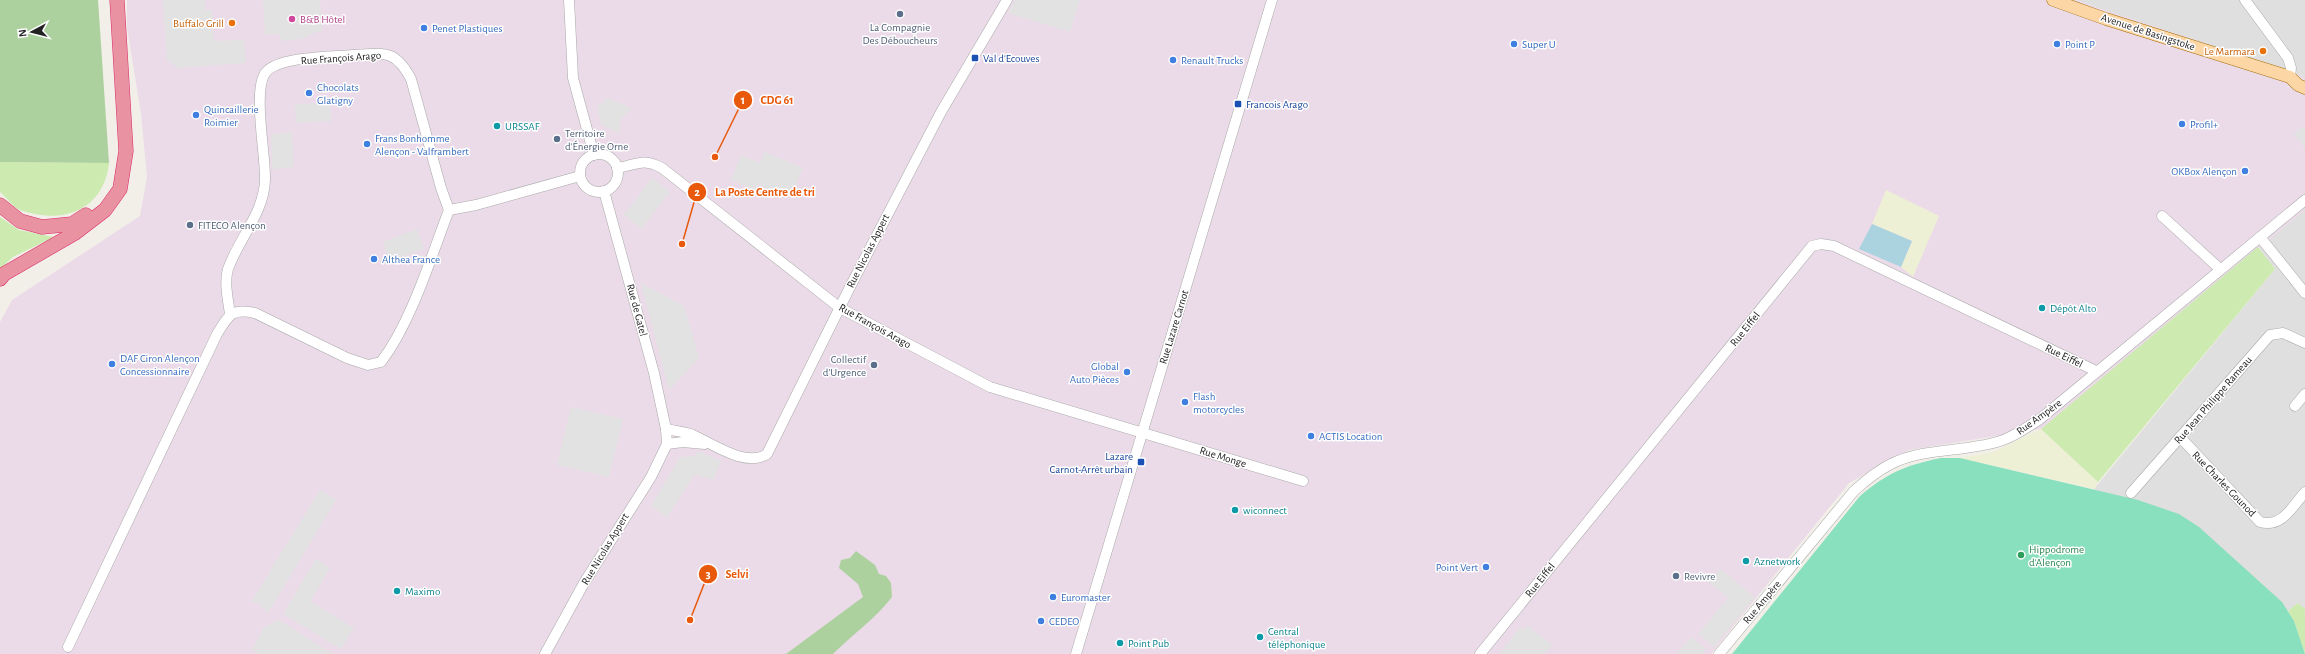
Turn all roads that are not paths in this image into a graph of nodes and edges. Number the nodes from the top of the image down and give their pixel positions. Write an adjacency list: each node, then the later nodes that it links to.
1 (110, 0): 15 (highway)
2 (118, 0): 20 (highway)
3 (569, 0): 10 (street)
4 (1007, 0): 22 (street, Rue Nicolas Appert)
5 (1272, 0): 29 (street, Rue Lazare Carnot)
6 (2053, 0): 8 (main road, Avenue de Basingstoke)
7 (2245, 0): 8 (street)
8 (2290, 77): 9 (main road, Avenue de Basingstoke)
9 (2305, 88)
10 (594, 155): 11 (street); 12 (street)
11 (616, 168): 13 (street); 22 (street, Rue François Arago)
12 (580, 176): 13 (street); 16 (street)
13 (604, 191): 28 (street, Rue de Gatel)
14 (2305, 200): 18 (street, Rue Ampère)
15 (0, 205)
16 (449, 210): 23 (street); 23 (street, Rue François Arago)
17 (2162, 216): 19 (street)
18 (2260, 237): 19 (street, Rue Ampère); 21 (street)
19 (2220, 269): 25 (street, Rue Ampère)
20 (0, 279)
21 (2305, 293)
22 (840, 308): 29 (street, Rue François Arago); 32 (street, Rue Nicolas Appert)
23 (230, 314): 36 (street)
24 (2305, 343): 30 (street, Rue Jean Philippe Rameau)
25 (2096, 371): 39 (street, Rue Eiffel); 40 (street, Rue Ampère)
26 (2305, 394): 27 (street)
27 (2295, 406)
28 (666, 429): 31 (street, Rue Nicolas Appert); 32 (street, Rue Nicolas Appert)
29 (1142, 433): 33 (street, Rue Monge); 38 (street, Rue Lazare Carnot)
30 (2180, 437): 34 (street, Rue Charles Gounod); 35 (street, Rue Jean Philippe Rameau)
31 (667, 444): 32 (street, Rue Nicolas Appert); 37 (street, Rue Nicolas Appert)
32 (711, 445)
33 (1303, 481)
34 (2305, 492)
35 (2132, 493)
36 (68, 647)
37 (545, 654)
38 (1076, 654)
39 (1480, 654)
40 (1719, 654)

